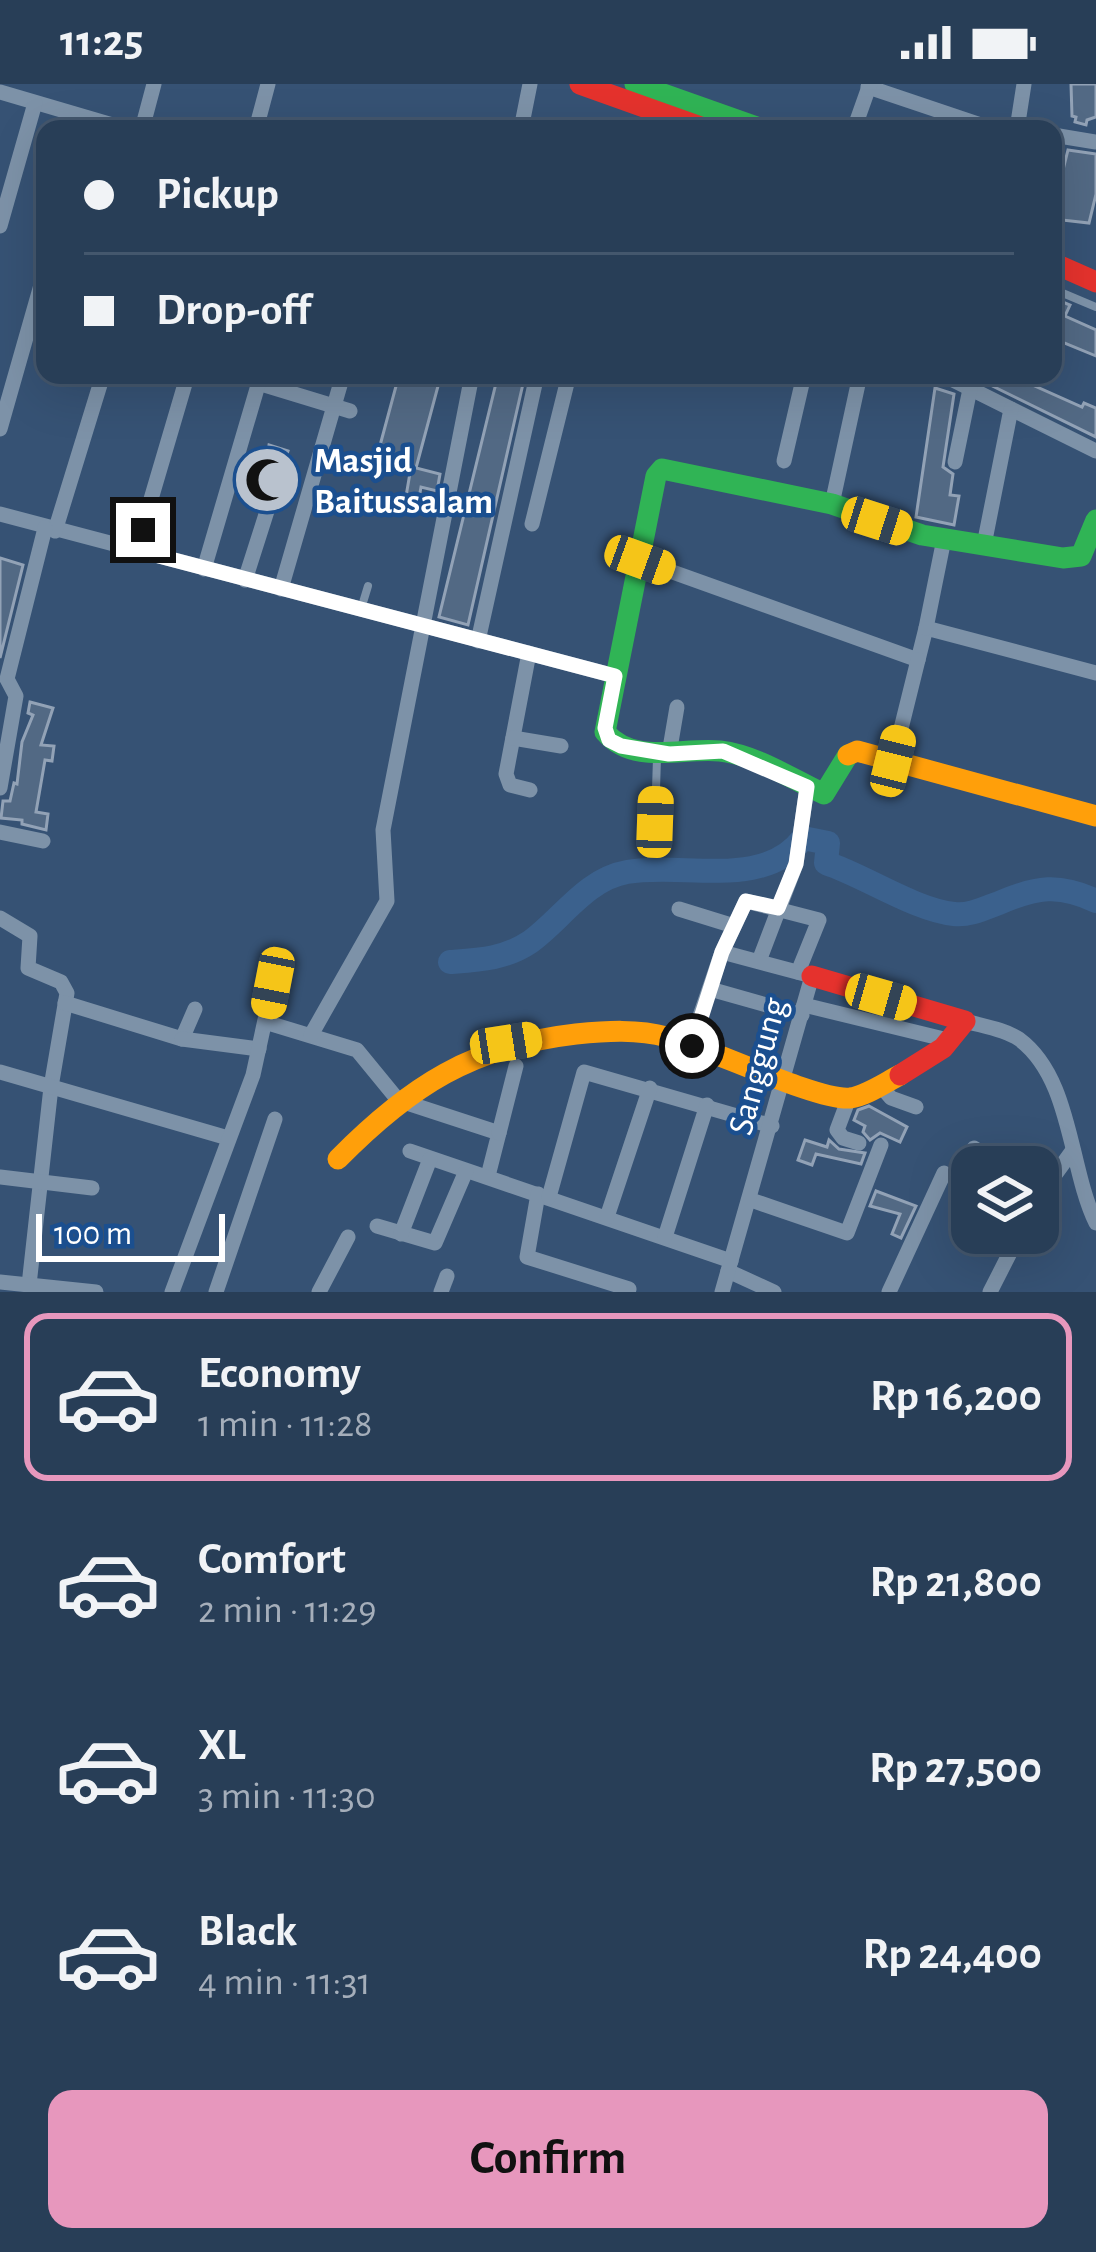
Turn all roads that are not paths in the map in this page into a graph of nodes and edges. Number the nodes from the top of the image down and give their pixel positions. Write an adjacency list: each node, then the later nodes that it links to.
1 (154, 84): 12 (street)
2 (268, 84): 13 (street)
3 (530, 84): 14 (street)
4 (580, 84): 15 (main road)
5 (635, 84): 9 (main road)
6 (1024, 84): 19 (street)
7 (869, 86): 17 (street); 18 (street)
8 (3, 90): 10 (street)
9 (700, 94): 16 (main road)
10 (34, 103): 11 (street); 22 (street)
11 (76, 120)
12 (144, 120)
13 (258, 120)
14 (523, 120)
15 (681, 120)
16 (746, 120)
17 (857, 120)
18 (967, 120)
19 (1019, 120)
20 (1062, 136): 21 (street)
21 (1096, 142)
22 (0, 226)
23 (1062, 249): 24 (main road)
24 (1096, 264)
25 (1062, 267): 26 (main road)
26 (1096, 282)
27 (1062, 293): 29 (lane)
28 (36, 303): 44 (street)
29 (1096, 307)
30 (100, 384): 53 (street)
31 (186, 384): 56 (street)
32 (259, 384): 58 (street)
33 (274, 384): 42 (street)
34 (343, 384): 42 (street)
35 (470, 384): 63 (street)
36 (536, 384): 65 (street)
37 (567, 384): 52 (street)
38 (802, 384): 46 (street)
39 (858, 384): 48 (street)
40 (960, 384): 41 (street)
41 (970, 389): 43 (street); 47 (street)
42 (342, 409): 61 (street)
43 (1011, 410): 45 (street); 55 (street)
44 (0, 429)
45 (1096, 451)
46 (784, 461)
47 (955, 462)
48 (832, 504): 54 (main road); 57 (main road)
49 (268, 508): 59 (street)
50 (0, 514): 53 (street)
51 (1096, 520): 55 (main road)
52 (532, 524)
53 (50, 529): 56 (street); 71 (street)
54 (944, 538): 55 (main road); 64 (street)
55 (984, 545)
56 (136, 550): 58 (street)
57 (640, 560): 67 (street); 69 (main road)
58 (204, 569): 59 (street)
59 (245, 580): 61 (street)
60 (368, 586): 62 (lane)
61 (280, 590): 62 (street)
62 (361, 610): 63 (street)
63 (424, 626): 65 (street); 97 (street)
64 (926, 628): 67 (street); 68 (street)
65 (478, 640): 66 (street)
66 (529, 653): 69 (street); 72 (street)
67 (918, 660): 75 (street)
68 (1096, 673)
69 (615, 676): 74 (main road)
70 (677, 707): 74 (street)
71 (4, 734): 77 (street)
72 (513, 738): 73 (street); 78 (street)
73 (561, 746)
74 (663, 753): 76 (main road); 80 (lane)
75 (893, 761): 76 (main road); 79 (main road)
76 (807, 787): 83 (street)
77 (0, 788)
78 (530, 790)
79 (1096, 815)
80 (655, 822)
81 (0, 832): 82 (street)
82 (43, 842)
83 (778, 908): 86 (street); 88 (street); 89 (street)
84 (679, 909): 86 (street)
85 (0, 918): 92 (street)
86 (734, 926): 87 (street)
87 (722, 952): 88 (street, Sanggung); 91 (street)
88 (759, 961): 89 (street, Sanggung)
89 (805, 974): 94 (street, Sanggung); 95 (main road)
90 (273, 983): 96 (street)
91 (710, 988): 94 (street); 100 (street)
92 (64, 1003): 98 (street); 106 (street)
93 (194, 1009): 98 (street)
94 (804, 1010): 99 (street); 104 (street, Sanggung)
95 (964, 1021): 99 (main road); 118 (street)
96 (265, 1022): 97 (street); 101 (street)
97 (311, 1035): 109 (street)
98 (182, 1039): 101 (street)
99 (952, 1041): 105 (main road)
100 (690, 1045): 104 (main road); 109 (main road)
101 (259, 1049): 115 (street)
102 (516, 1066): 114 (street)
103 (0, 1072): 106 (street)
104 (784, 1081): 108 (main road); 113 (street, Sanggung)
105 (880, 1085): 108 (main road); 111 (street)
106 (51, 1088): 115 (street); 127 (street)
107 (650, 1088): 110 (street); 129 (street); 131 (street)
108 (849, 1098): 116 (street)
109 (398, 1100): 114 (street); 120 (main road)
110 (707, 1105): 113 (street); 136 (street)
111 (916, 1108)
112 (275, 1119): 144 (street)
113 (772, 1126): 130 (street, Sanggung)
114 (499, 1133): 125 (street)
115 (228, 1138): 143 (street)
116 (859, 1143)
117 (881, 1145): 130 (street)
118 (1073, 1150): 122 (street); 132 (street)
119 (410, 1151): 121 (street)
120 (338, 1159)
121 (430, 1159): 123 (street); 134 (street)
122 (1059, 1168)
123 (466, 1171): 125 (street); 134 (street)
124 (944, 1174): 148 (street)
125 (488, 1176): 129 (street)
126 (0, 1177): 127 (street)
127 (40, 1181): 128 (street); 140 (street)
128 (92, 1188)
129 (543, 1196): 131 (street); 141 (street)
130 (751, 1200): 138 (street, Sanggung)
131 (607, 1217): 136 (street)
132 (1096, 1223)
133 (377, 1226): 134 (street)
134 (401, 1234)
135 (348, 1237): 145 (street)
136 (665, 1237): 138 (street)
137 (1009, 1254): 149 (street)
138 (729, 1266): 146 (street, Sanggung); 147 (street)
139 (0, 1282): 140 (street)
140 (29, 1285): 142 (street)
141 (629, 1289)
142 (96, 1292)
143 (172, 1292)
144 (215, 1292)
145 (319, 1292)
146 (722, 1292)
147 (774, 1292)
148 (889, 1292)
149 (990, 1292)

